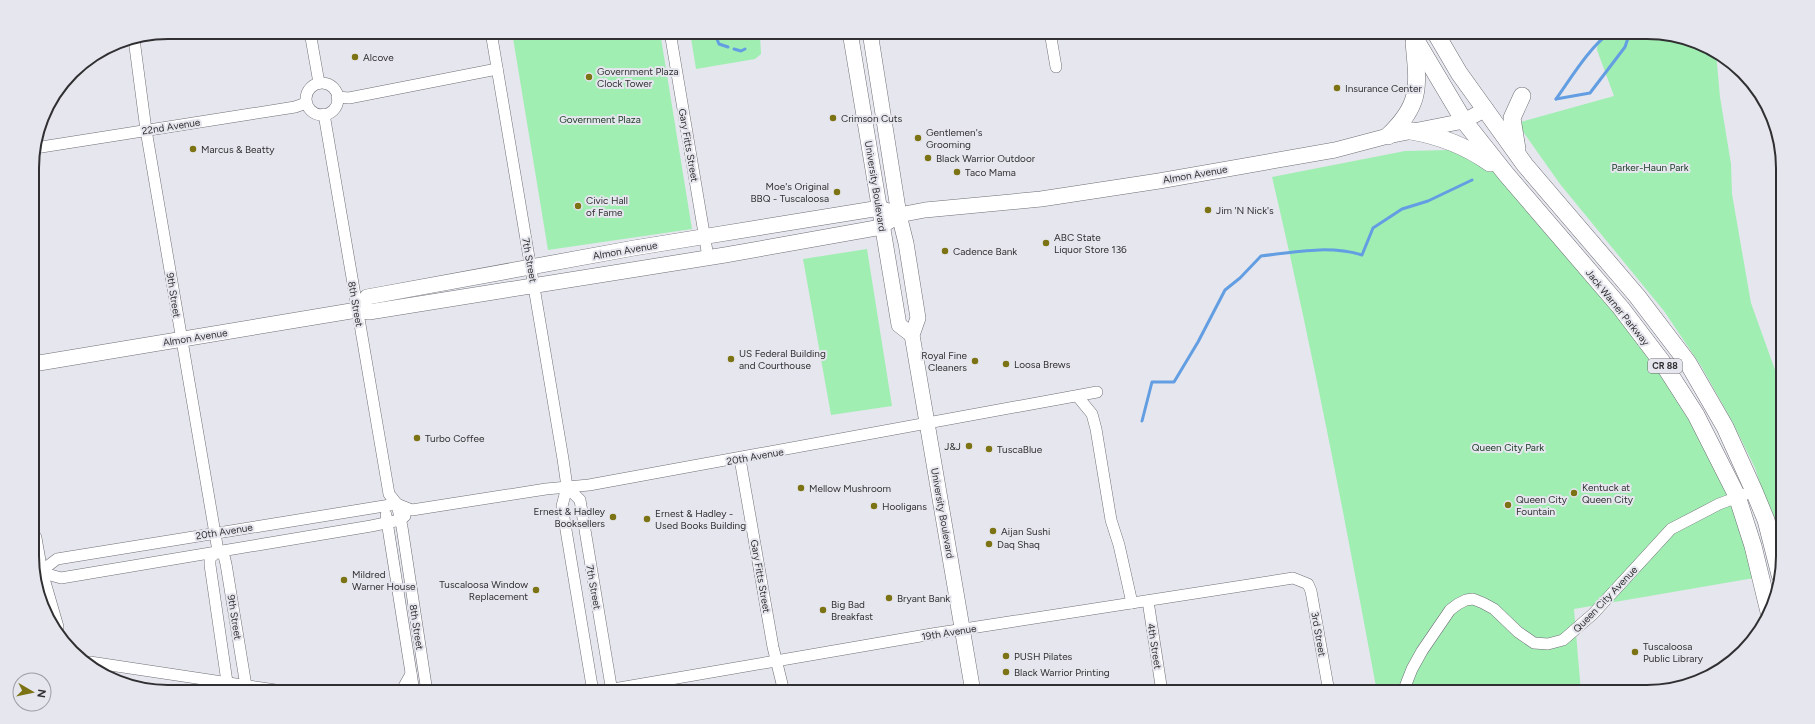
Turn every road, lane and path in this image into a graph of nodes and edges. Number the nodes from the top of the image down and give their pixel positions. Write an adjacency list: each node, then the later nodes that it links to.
1 (311, 39): 13 (street)
2 (492, 39): 12 (street, 7th Street)
3 (671, 39): 29 (street, Gary Fitts Street)
4 (851, 39): 26 (main road, University Boulevard)
5 (871, 39): 27 (main road, University Boulevard)
6 (1051, 39): 11 (street)
7 (1412, 39): 22 (main road)
8 (1414, 39): 19 (main road, Jack Warner Parkway / CR 88)
9 (1439, 39): 17 (main road, Jack Warner Parkway)
10 (135, 43): 20 (street, 9th Street)
11 (1056, 67)
12 (497, 69): 15 (street); 31 (street, 7th Street)
13 (319, 83): 15 (street); 16 (street)
14 (1522, 96): 24 (main road)
15 (337, 98): 18 (street)
16 (306, 103): 18 (street); 20 (street, 22nd Avenue)
17 (1486, 110): 19 (main road, Almon Avenue); 24 (main road, Jack Warner Parkway)
18 (324, 114): 33 (street, 8th Street)
19 (1464, 121): 21 (main road, Almon Avenue); 25 (main road, Jack Warner Parkway / CR 88)
20 (146, 130): 23 (street, 22nd Avenue); 35 (street, 9th Street)
21 (1411, 132): 22 (main road, Almon Avenue); 25 (main road)
22 (1388, 136): 27 (main road, Almon Avenue)
23 (41, 147)
24 (1519, 156): 42 (main road, Jack Warner Parkway)
25 (1506, 174): 44 (main road, Jack Warner Parkway / CR 88)
26 (880, 208): 27 (main road, Almon Avenue); 28 (main road, University Boulevard); 29 (main road, Almon Avenue)
27 (899, 215): 28 (main road, Almon Avenue); 34 (main road, University Boulevard)
28 (882, 226): 30 (main road, Almon Avenue); 34 (main road, University Boulevard)
29 (705, 237): 30 (street, Gary Fitts Street); 31 (main road, Almon Avenue)
30 (708, 257): 32 (main road, Almon Avenue)
31 (531, 268): 32 (street, 7th Street); 33 (main road, Almon Avenue)
32 (534, 285): 33 (main road, Almon Avenue); 41 (street, 7th Street)
33 (357, 310): 35 (main road, Almon Avenue); 43 (street, 8th Street)
34 (912, 334): 39 (main road, University Boulevard)
35 (182, 340): 36 (main road, Almon Avenue); 50 (street, 9th Street)
36 (39, 363)
37 (1097, 392): 38 (street, 20th Avenue)
38 (1078, 397): 39 (street, 20th Avenue); 59 (street)
39 (928, 424): 40 (street, 20th Avenue); 61 (main road, University Boulevard)
40 (740, 459): 41 (street, 20th Avenue); 62 (street, Gary Fitts Street)
41 (567, 488): 47 (street, 20th Avenue); 71 (street, 7th Street); 72 (street, 7th Street)
42 (1754, 491): 44 (street, Queen City Avenue); 52 (main road, Jack Warner Parkway)
43 (389, 494): 45 (street, 8th Street); 46 (street)
44 (1737, 496): 60 (main road, Jack Warner Parkway / CR 88); 78 (street, Queen City Avenue)
45 (397, 504): 46 (street, 20th Avenue); 47 (street, 20th Avenue); 48 (street, 8th Street)
46 (384, 506): 49 (street, 8th Street); 50 (street, 20th Avenue)
47 (412, 510): 48 (street)
48 (400, 520): 49 (street, 20th Avenue); 70 (street, 8th Street)
49 (387, 522): 51 (street, 20th Avenue); 64 (street, 8th Street)
50 (216, 532): 51 (street, 9th Street); 53 (street, 20th Avenue)
51 (218, 551): 54 (street, 20th Avenue); 65 (street, 9th Street); 67 (street, 9th Street)
52 (1776, 559)
53 (40, 571)
54 (40, 573)
55 (1302, 581): 58 (street, 19th Avenue); 77 (street, 3rd Street)
56 (42, 585): 57 (main road)
57 (47, 601)
58 (1148, 601): 59 (street, 19th Avenue); 76 (street, 4th Street)
59 (1132, 603): 61 (street, 19th Avenue)
60 (1767, 603)
61 (963, 630): 62 (street, 19th Avenue); 75 (main road, University Boulevard)
62 (776, 661): 73 (street, 19th Avenue); 74 (street, Gary Fitts Street)
63 (96, 663): 65 (street)
64 (411, 674): 68 (street); 69 (street, 8th Street)
65 (227, 682): 66 (street)
66 (238, 685)
67 (249, 685)
68 (405, 685)
69 (413, 685)
70 (426, 685)
71 (592, 685)
72 (611, 685)
73 (645, 685)
74 (782, 685)
75 (972, 685)
76 (1161, 685)
77 (1328, 685)
78 (1406, 685)

